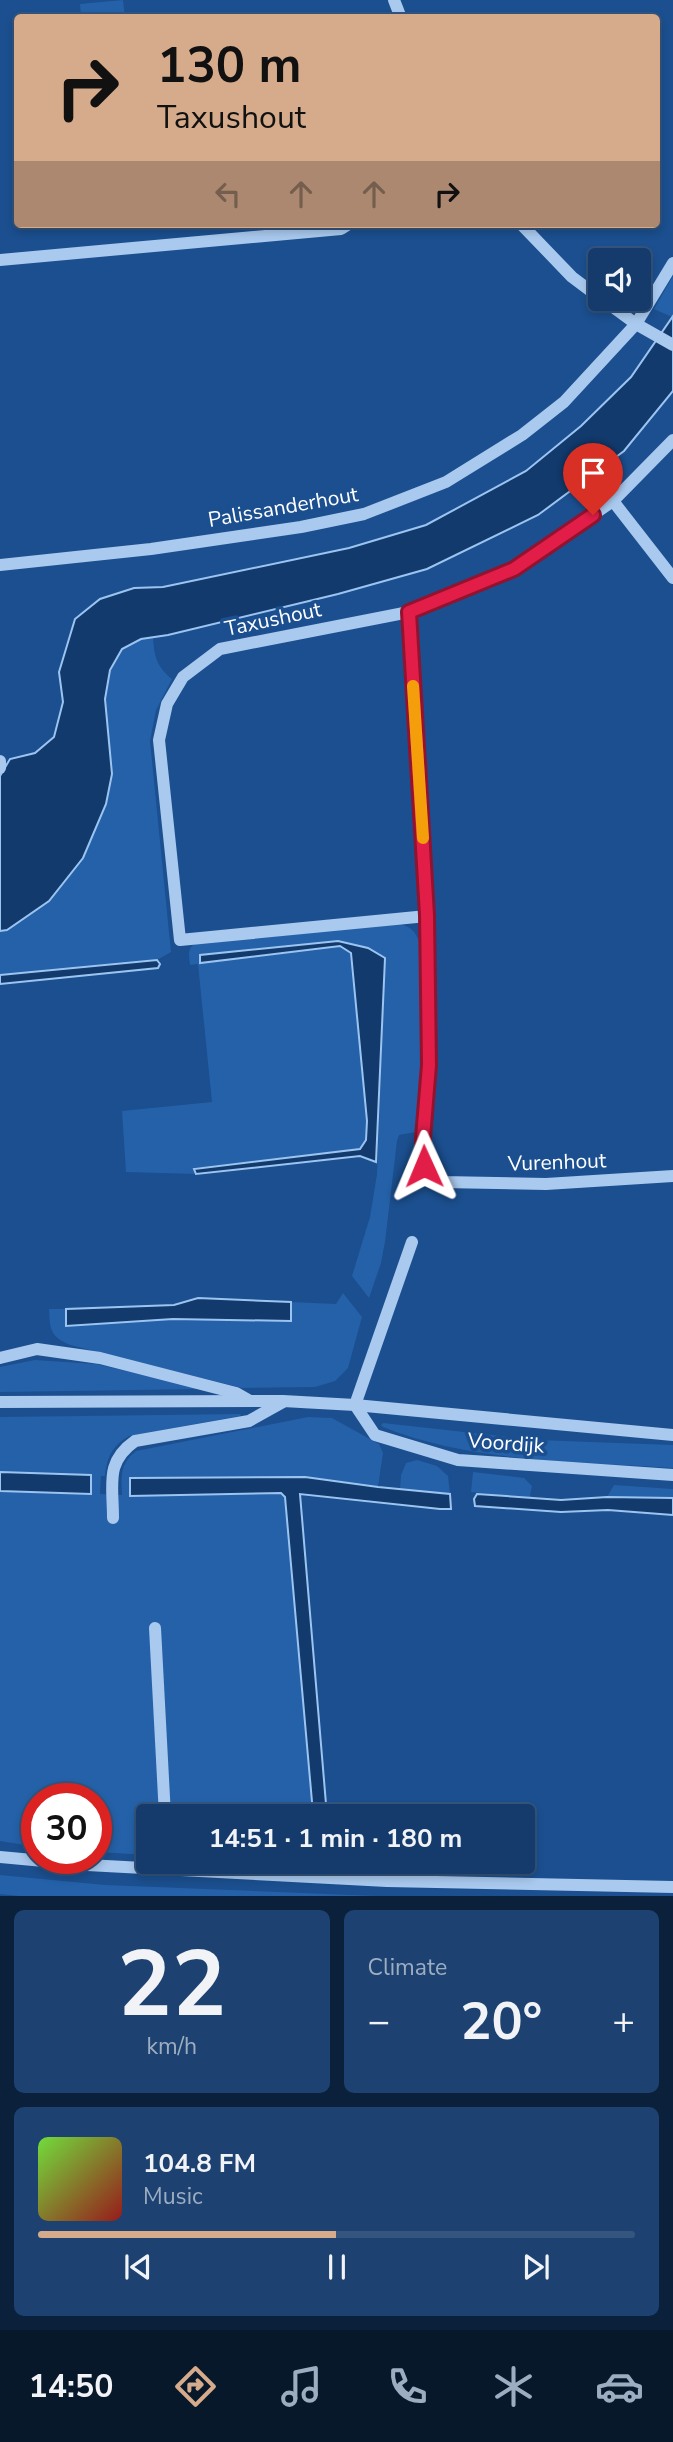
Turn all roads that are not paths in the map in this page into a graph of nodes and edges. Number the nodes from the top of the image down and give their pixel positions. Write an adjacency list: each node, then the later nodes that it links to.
1 (343, 228): 3 (street)
2 (525, 228): 5 (street)
3 (0, 260)
4 (673, 263): 7 (street, Palissanderhout)
5 (588, 289)
6 (618, 311): 7 (street)
7 (636, 324): 8 (street); 11 (street, Palissanderhout)
8 (673, 345)
9 (673, 440): 10 (street, Taxushout)
10 (613, 501): 12 (street); 13 (street, Taxushout)
11 (0, 565)
12 (673, 578)
13 (409, 612): 16 (street); 16 (street, Taxushout)
14 (0, 761): 15 (street)
15 (0, 768)
16 (427, 915): 17 (street, Vurenhout)
17 (673, 1176)
18 (412, 1242): 23 (street)
19 (0, 1358): 20 (street, Voordijk)
20 (251, 1401): 21 (street, Voordijk); 22 (street, Voordijk)
21 (283, 1401): 23 (street, Voordijk); 26 (street)
22 (0, 1402)
23 (355, 1405): 24 (street, Voordijk); 25 (street, Voordijk)
24 (673, 1435)
25 (673, 1475)
26 (113, 1518)
27 (155, 1628): 28 (street)
28 (164, 1804)
29 (0, 1857): 30 (street)
30 (136, 1864)
31 (285, 1874): 32 (street)
32 (673, 1887)

